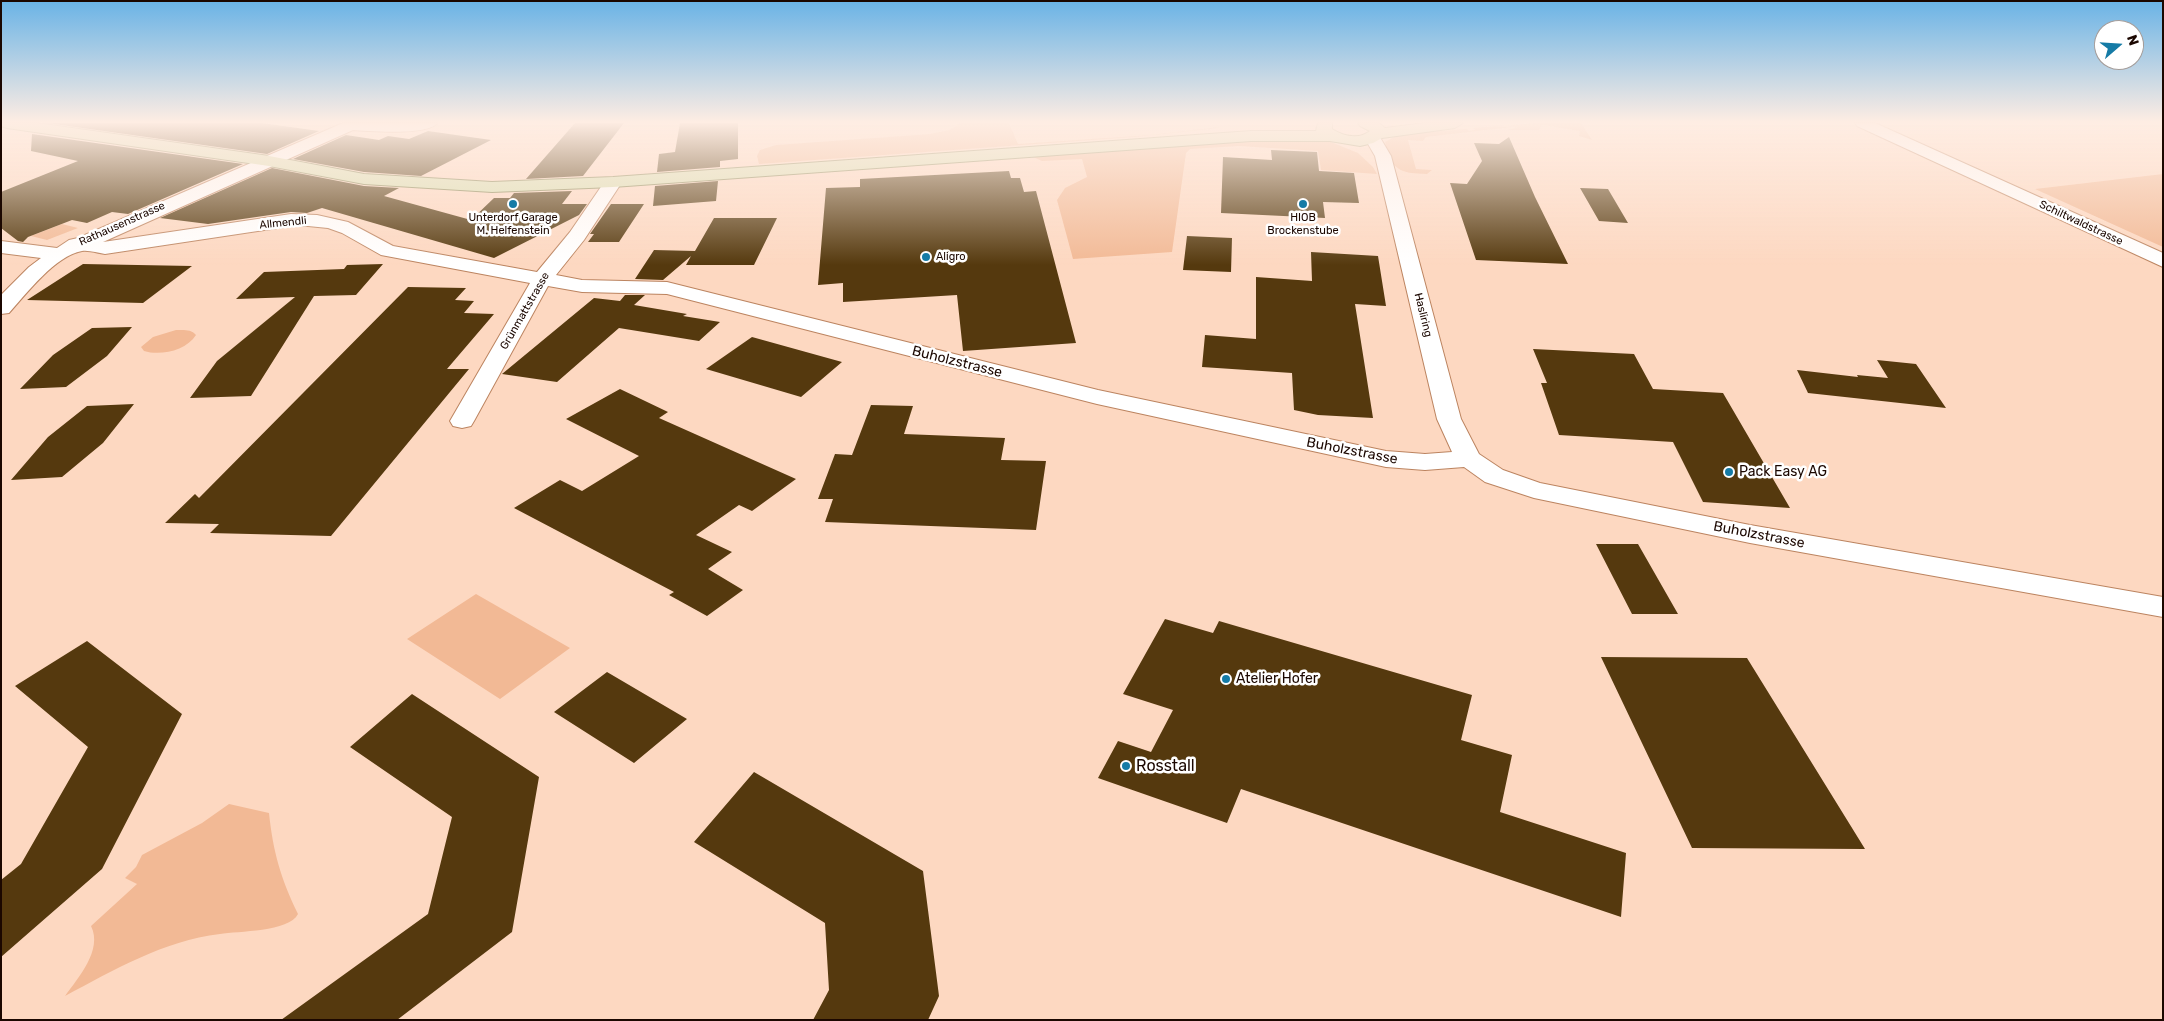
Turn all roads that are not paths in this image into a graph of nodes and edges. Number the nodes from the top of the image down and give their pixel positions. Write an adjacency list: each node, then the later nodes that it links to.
1 (247, 171): 7 (street, Rathausenstrasse)
2 (320, 171): 6 (main road)
3 (770, 171): 6 (main road)
4 (1386, 171): 14 (street, Hasliring)
5 (1968, 171): 10 (street, Schiltwaldstrasse)
6 (613, 182): 11 (street, Grünmattstrasse)
7 (76, 244): 9 (street, Rathausenstrasse); 11 (street, Allmendli)
8 (1, 248): 9 (street)
9 (58, 254): 12 (street, Rathausenstrasse)
10 (2163, 261)
11 (542, 279): 13 (street, Grünmattstrasse); 14 (street, Buholzstrasse)
12 (1, 308)
13 (462, 421)
14 (1470, 459): 15 (street, Buholzstrasse)
15 (2163, 607)

